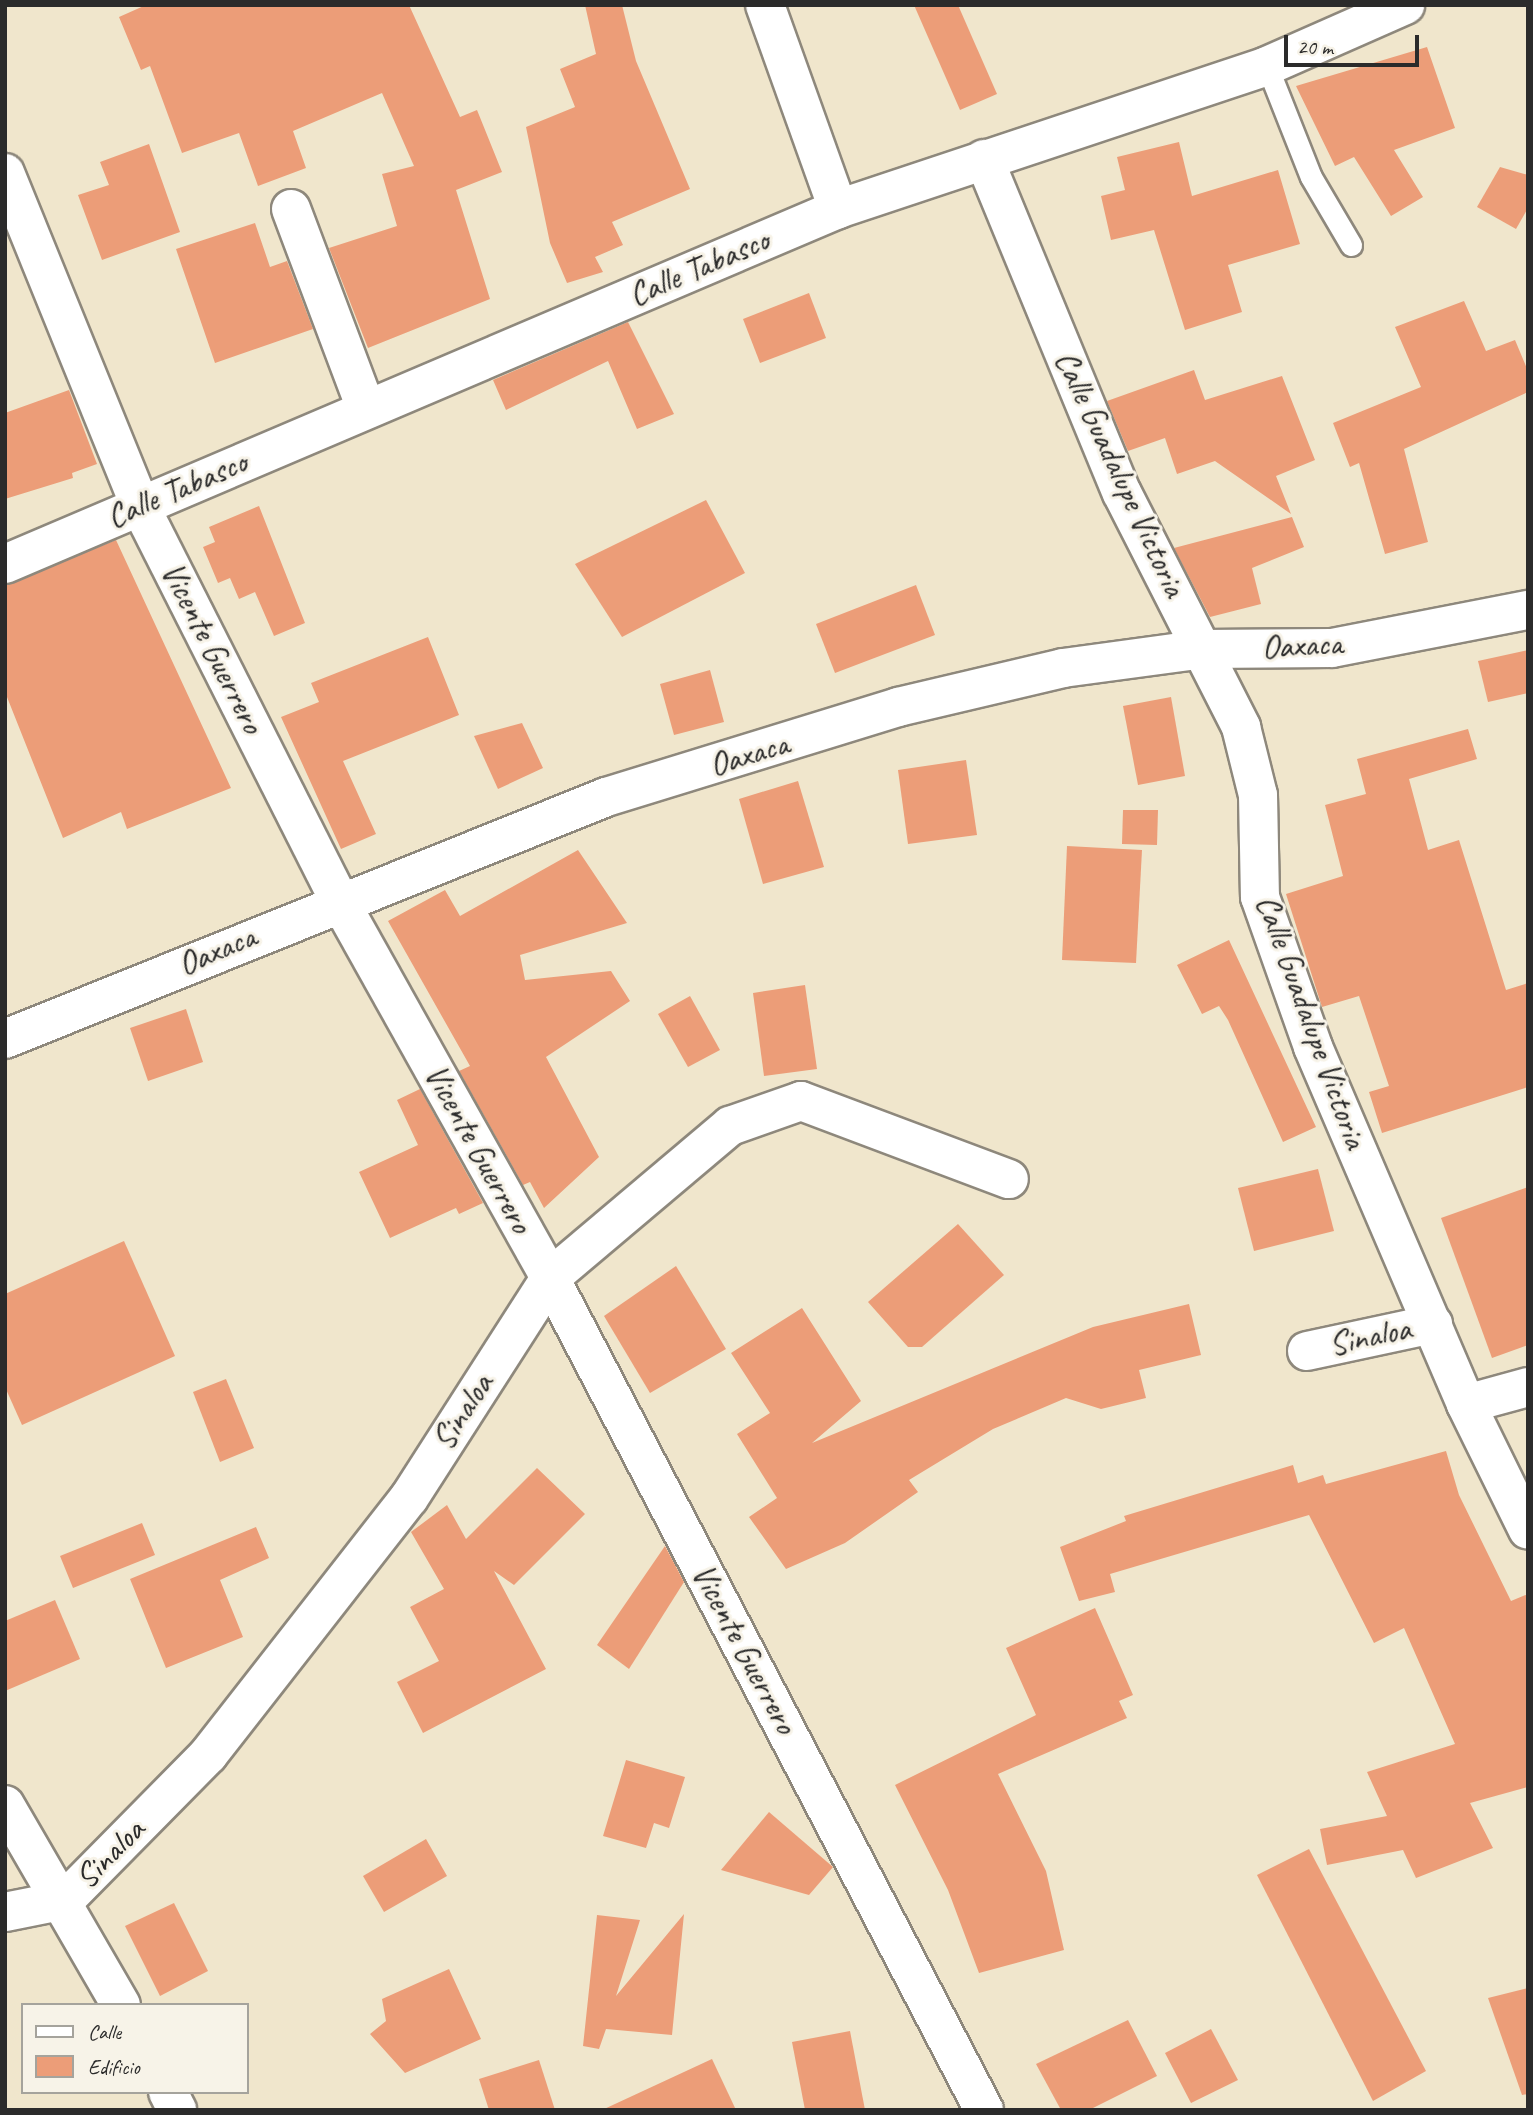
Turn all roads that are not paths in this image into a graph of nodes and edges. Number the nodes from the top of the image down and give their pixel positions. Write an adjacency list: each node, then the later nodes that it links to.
1 (765, 5): 7 (street)
2 (1405, 5): 3 (street, Calle Tabasco)
3 (1267, 66): 4 (street, Calle Tabasco); 8 (lane)
4 (984, 159): 7 (street, Calle Tabasco); 13 (street, Calle Guadalupe Victoria)
5 (5, 173): 10 (street, Vicente Guerrero)
6 (291, 209): 9 (street)
7 (838, 209): 9 (street, Calle Tabasco)
8 (1352, 246)
9 (366, 409): 10 (street, Calle Tabasco)
10 (140, 506): 11 (street, Calle Tabasco); 14 (street, Vicente Guerrero)
11 (5, 564)
12 (1528, 610): 13 (street, Oaxaca)
13 (1203, 649): 14 (street, Oaxaca); 18 (street, Calle Guadalupe Victoria)
14 (339, 900): 15 (street, Oaxaca); 17 (street, Vicente Guerrero)
15 (5, 1039)
16 (1009, 1179): 17 (street, Sinaloa)
17 (550, 1278): 24 (street, Sinaloa); 29 (street, Vicente Guerrero)
18 (1433, 1324): 19 (street, Sinaloa); 21 (street, Calle Guadalupe Victoria)
19 (1307, 1351)
20 (1528, 1387): 21 (street)
21 (1466, 1404): 22 (street, Calle Guadalupe Victoria)
22 (1528, 1530)
23 (5, 1805): 24 (street)
24 (65, 1900): 25 (street, Sinaloa); 26 (street)
25 (5, 1912)
26 (120, 2003)
27 (168, 2094): 28 (street)
28 (177, 2110)
29 (984, 2110)

